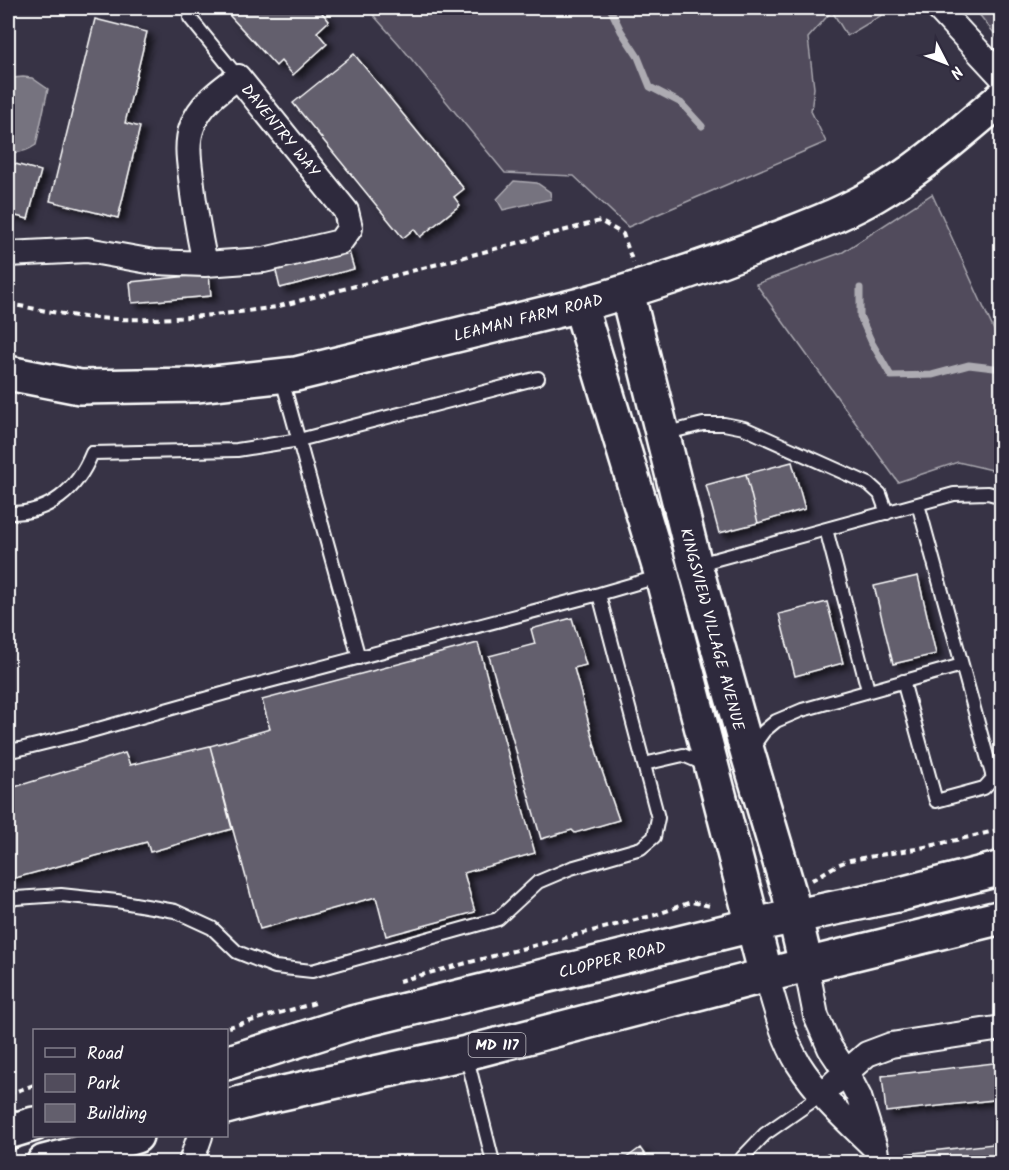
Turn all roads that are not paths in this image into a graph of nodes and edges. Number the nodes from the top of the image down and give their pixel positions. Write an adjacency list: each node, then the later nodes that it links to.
1 (938, 8): 4 (street)
2 (189, 18): 3 (lane)
3 (238, 76): 7 (street, DAVENTRY WAY); 7 (street, DAVENTRY WAY)
4 (1002, 77)
5 (1002, 98): 8 (street, LEAMAN FARM ROAD)
6 (8, 254): 7 (street, DAVENTRY WAY)
7 (205, 264)
8 (635, 289): 9 (street, LEAMAN FARM ROAD); 13 (street, KINGSVIEW VILLAGE AVENUE)
9 (580, 305): 11 (street, LEAMAN FARM ROAD); 20 (street, KINGSVIEW VILLAGE AVENUE)
10 (8, 373): 11 (street, LEAMAN FARM ROAD)
11 (281, 376): 14 (lane)
12 (538, 378): 14 (lane)
13 (663, 434): 18 (lane); 20 (street, KINGSVIEW VILLAGE AVENUE)
14 (299, 440): 17 (lane); 22 (lane)
15 (1002, 497): 16 (lane)
16 (918, 504): 18 (lane); 23 (lane)
17 (8, 513)
18 (887, 513): 19 (lane)
19 (826, 530): 20 (lane); 25 (lane)
20 (678, 571): 21 (lane); 27 (street, KINGSVIEW VILLAGE AVENUE); 29 (street, KINGSVIEW VILLAGE AVENUE)
21 (599, 594): 22 (lane); 28 (lane)
22 (360, 658): 26 (lane)
23 (962, 665): 24 (lane); 30 (lane)
24 (903, 681): 25 (lane); 30 (lane)
25 (868, 690): 27 (lane)
26 (8, 751)
27 (748, 754): 33 (street, KINGSVIEW VILLAGE AVENUE)
28 (644, 764): 29 (lane); 32 (lane)
29 (713, 773): 34 (street, KINGSVIEW VILLAGE AVENUE)
30 (997, 777)
31 (1002, 868): 33 (street, CLOPPER ROAD)
32 (8, 901)
33 (792, 904): 34 (street, CLOPPER ROAD); 36 (street, KINGSVIEW VILLAGE AVENUE)
34 (750, 913): 37 (street, KINGSVIEW VILLAGE AVENUE); 40 (street, CLOPPER ROAD)
35 (1002, 917): 36 (street, MD 117)
36 (806, 965): 37 (street, MD 117); 41 (street)
37 (766, 975): 39 (street, MD 117); 42 (street)
38 (1002, 1028): 41 (street)
39 (466, 1053): 43 (street, MD 117); 52 (lane)
40 (228, 1062)
41 (846, 1072): 42 (street); 48 (street)
42 (821, 1095): 48 (street); 53 (lane)
43 (228, 1106)
44 (33, 1124): 45 (street)
45 (8, 1132)
46 (133, 1137): 49 (street)
47 (200, 1137): 51 (street)
48 (876, 1155)
49 (96, 1157): 50 (street)
50 (44, 1162)
51 (191, 1162)
52 (493, 1162)
53 (741, 1162)

